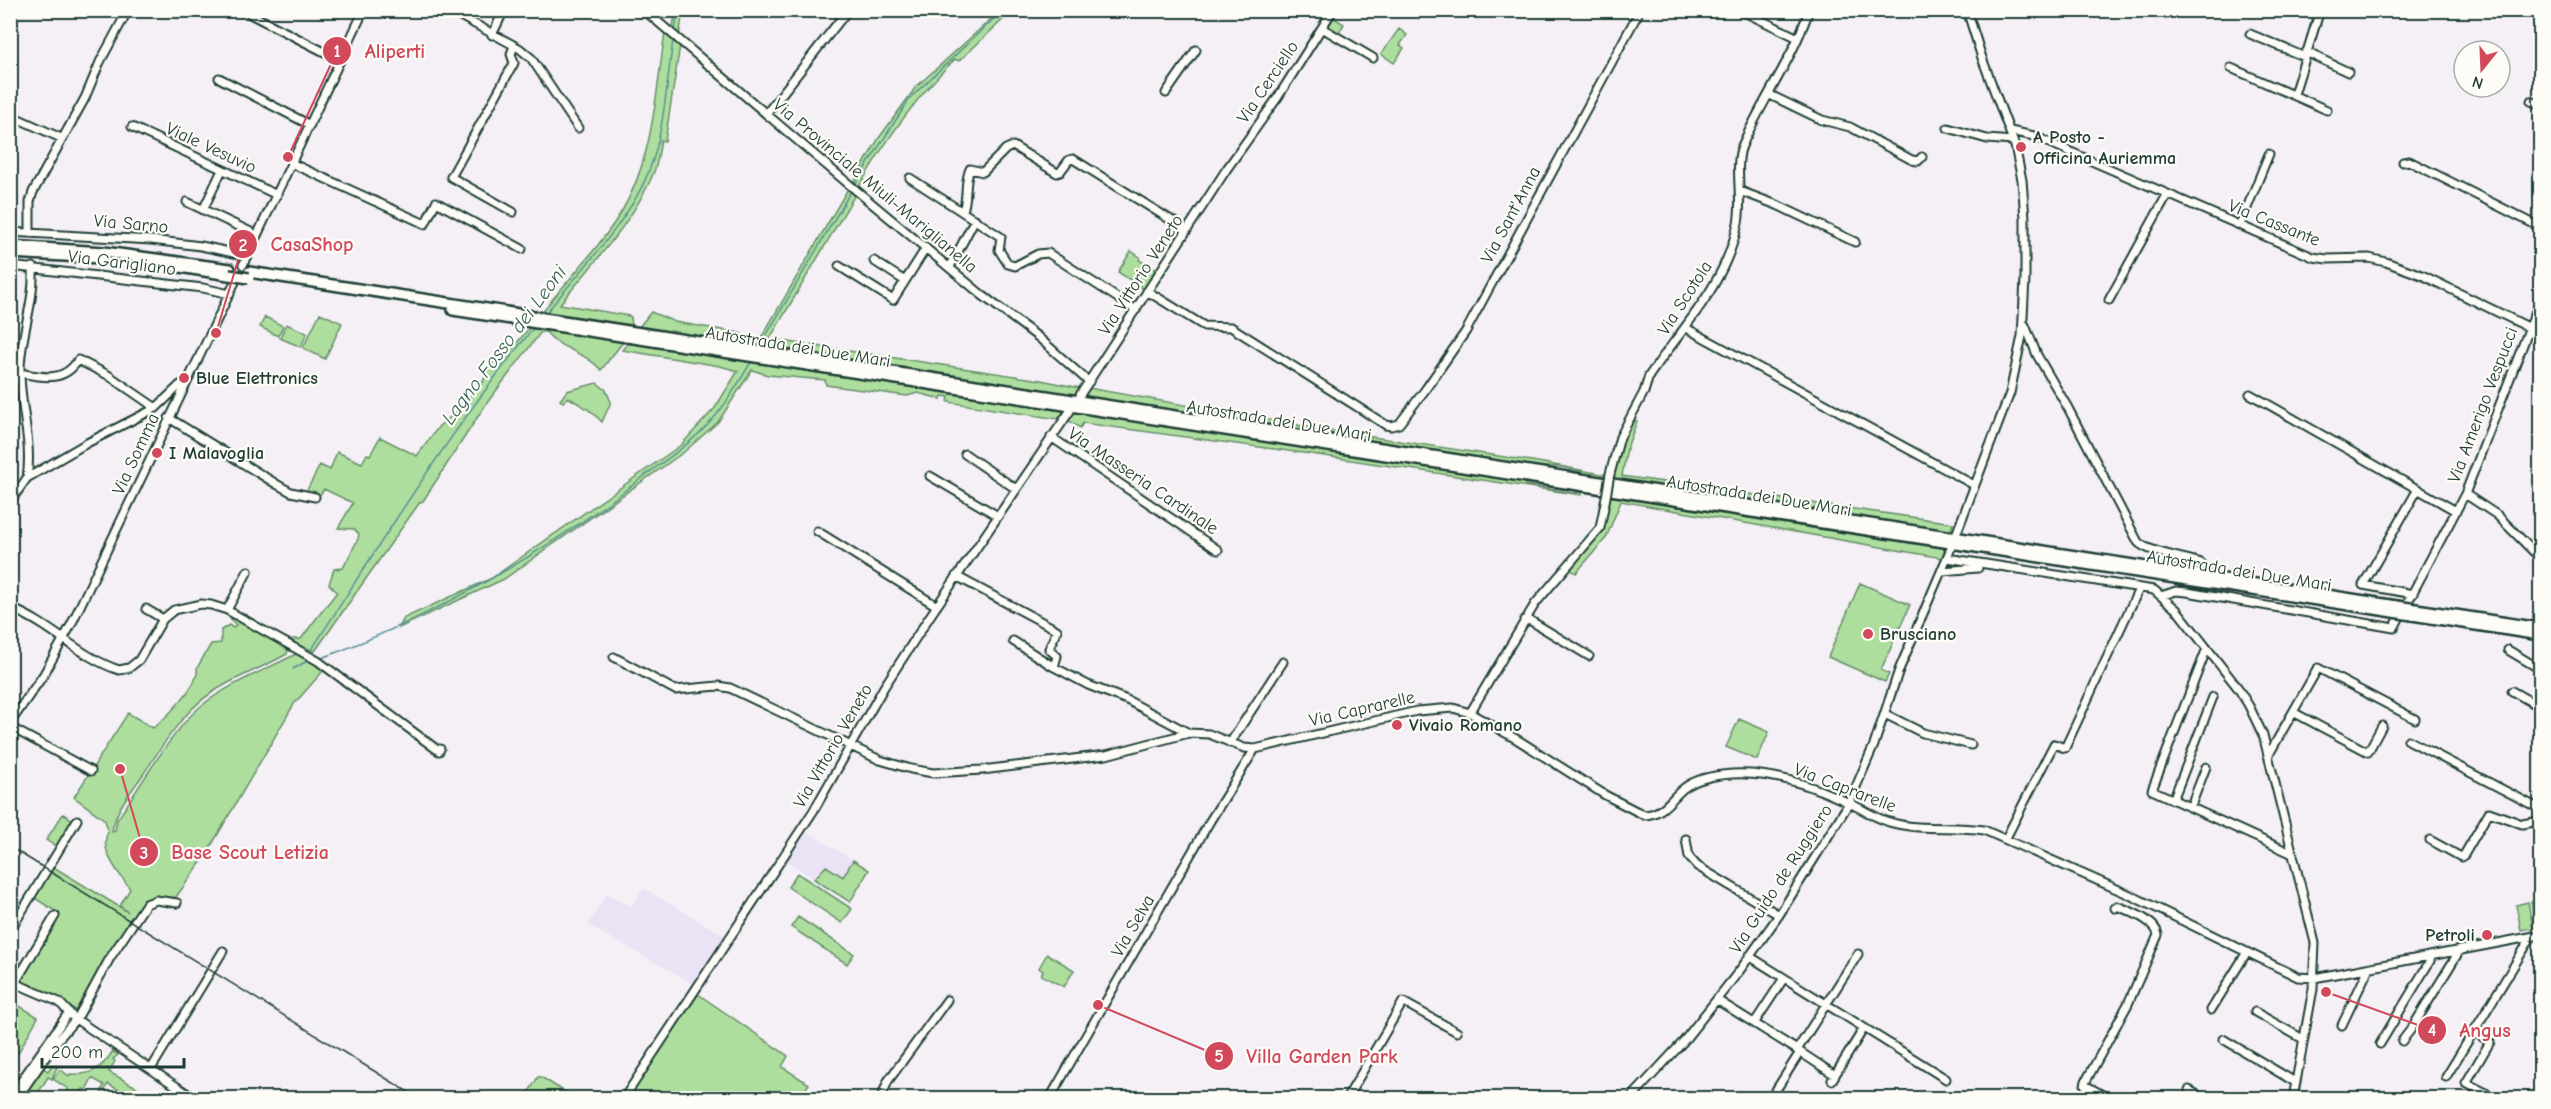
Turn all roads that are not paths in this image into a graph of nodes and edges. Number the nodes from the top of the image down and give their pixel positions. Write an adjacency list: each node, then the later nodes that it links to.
1 (128, 10): 39 (street)
2 (364, 10): 22 (street)
3 (449, 10): 16 (street)
4 (504, 10): 16 (street)
5 (644, 10): 32 (street, Via Provinciale Miuli-Mariglianella)
6 (848, 10): 32 (street)
7 (1640, 10): 76 (street, Via Sant'Anna)
8 (1740, 10): 17 (street)
9 (1809, 10): 17 (street, Via Scotola)
10 (1967, 10): 38 (street)
11 (2320, 10): 20 (street)
12 (1330, 12): 14 (street, Via Cerciello)
13 (250, 14): 22 (street)
14 (1322, 28): 21 (street); 46 (street, Via Cerciello)
15 (2250, 34): 20 (street)
16 (492, 35): 18 (street)
17 (1798, 38): 28 (street, Via Scotola)
18 (514, 46): 36 (street); 54 (street)
19 (1196, 50): 26 (street)
20 (2306, 55): 24 (street); 27 (street)
21 (1373, 58)
22 (340, 60): 34 (street)
23 (2231, 68): 27 (street)
24 (2348, 72)
25 (219, 78): 34 (street)
26 (1166, 93)
27 (2294, 94): 31 (street)
28 (1770, 95): 42 (street); 48 (street, Via Scotola)
29 (2531, 101): 30 (street)
30 (2541, 105)
31 (2327, 110)
32 (766, 114): 64 (street, Via Provinciale Miuli-Mariglianella)
33 (10, 115): 39 (street)
34 (310, 124): 44 (street)
35 (132, 128): 45 (street, Viale Vesuvio)
36 (578, 128)
37 (1948, 128): 40 (street)
38 (2010, 130): 40 (street); 50 (street, Via Cassante)
39 (61, 138): 60 (street)
40 (2013, 141): 81 (street)
41 (2270, 154): 56 (street)
42 (1922, 157)
43 (2403, 162): 57 (street)
44 (291, 163): 49 (street); 65 (street)
45 (222, 170): 49 (street, Viale Vesuvio); 52 (street)
46 (1226, 170): 58 (street, Via Vittorio Veneto)
47 (910, 178): 53 (street)
48 (1740, 191): 62 (street); 83 (street, Via Scotola)
49 (277, 195): 61 (street)
50 (2167, 195): 56 (street, Via Cassante); 78 (street)
51 (187, 202): 52 (street)
52 (203, 210): 61 (street)
53 (963, 211): 55 (street); 58 (street)
54 (513, 212)
55 (975, 219): 72 (street); 80 (street)
56 (2240, 225): 82 (street, Via Cassante)
57 (2541, 227)
58 (1187, 230): 76 (street, Via Vittorio Veneto)
59 (10, 232): 60 (street, Via Sarno)
60 (30, 232): 67 (street, Via Sarno)
61 (257, 235): 67 (street)
62 (1855, 242)
63 (10, 246): 74 (highway, Autostrada dei Due Mari)
64 (926, 248): 72 (street, Via Provinciale Miuli-Mariglianella); 75 (street)
65 (522, 249)
66 (10, 253): 74 (highway, Autostrada dei Due Mari)
67 (248, 256): 73 (street)
68 (874, 261): 75 (street)
69 (10, 266): 71 (street, Via Garigliano)
70 (839, 266): 75 (street)
71 (33, 267): 77 (street, Via Garigliano); 86 (street)
72 (950, 267): 87 (street, Via Provinciale Miuli-Mariglianella)
73 (247, 272): 74 (highway, Autostrada dei Due Mari, bridge); 123 (highway, Autostrada dei Due Mari, bridge)
74 (232, 275): 77 (street, Via Somma)
75 (905, 280)
76 (1147, 291): 80 (street, Via Vittorio Veneto)
77 (230, 294): 88 (street, Via Somma)
78 (2109, 300)
79 (2541, 301): 82 (street, Via Amerigo Vespucci)
80 (1136, 310): 87 (street, Via Vittorio Veneto)
81 (2023, 319): 84 (street); 85 (street)
82 (2528, 327): 101 (street, Via Amerigo Vespucci)
83 (1686, 328): 98 (street); 125 (street, Via Scotola, bridge)
84 (2037, 355): 85 (street); 112 (street)
85 (2019, 356): 98 (street)
86 (20, 373): 91 (street); 97 (street)
87 (1089, 382): 90 (street, Via Vittorio Veneto)
88 (186, 383): 91 (street); 93 (street, Via Somma)
89 (2250, 394): 100 (street)
90 (1080, 395)
91 (156, 408): 97 (street)
92 (1070, 411): 94 (street, Via Vittorio Veneto)
93 (169, 418): 102 (street); 128 (street, Via Somma)
94 (1051, 437): 99 (street, Via Vittorio Veneto); 109 (street, Via Masseria Cardinale)
95 (965, 454): 99 (street)
96 (930, 476): 105 (street)
97 (27, 478): 103 (street)
98 (1974, 485): 107 (street)
99 (1016, 489): 105 (street, Via Vittorio Veneto)
100 (2418, 489): 104 (street); 117 (street)
101 (2464, 494): 104 (street); 111 (street, Via Amerigo Vespucci)
102 (315, 498)
103 (10, 502)
104 (2456, 511): 117 (street)
105 (998, 516): 115 (street, Via Vittorio Veneto)
106 (817, 531): 119 (street)
107 (1957, 532)
108 (1951, 548): 110 (street, Via Guido de Ruggiero)
109 (1218, 550)
110 (1947, 558): 114 (street, Via Guido de Ruggiero); 118 (street)
111 (2541, 558)
112 (2201, 563)
113 (248, 571): 122 (street)
114 (1942, 572): 116 (street); 142 (street, Via Guido de Ruggiero)
115 (956, 576): 119 (street, Via Vittorio Veneto); 135 (street)
116 (2138, 591): 118 (street); 164 (street)
117 (2412, 594): 118 (street)
118 (2163, 596): 130 (street)
119 (937, 606): 149 (street, Via Vittorio Veneto)
120 (10, 608): 128 (street)
121 (146, 609): 124 (street)
122 (227, 610): 124 (street); 151 (street)
123 (2414, 612): 126 (highway, Autostrada dei Due Mari); 127 (highway, Autostrada dei Due Mari)
124 (163, 619): 128 (street)
125 (1524, 620): 132 (street); 141 (street, Via Scotola)
126 (2541, 628)
127 (2541, 635)
128 (64, 640): 144 (street, Via Somma)
129 (1013, 641): 135 (street)
130 (2207, 648): 154 (street); 158 (street)
131 (2508, 651): 136 (street)
132 (1589, 656)
133 (614, 657): 149 (street)
134 (1284, 662): 148 (street)
135 (1054, 667): 146 (street)
136 (2541, 669)
137 (2512, 691): 139 (street)
138 (2213, 697): 158 (street)
139 (2541, 707)
140 (2293, 712): 143 (street); 145 (street); 154 (street)
141 (1470, 713): 153 (street, Via Caprarelle); 159 (street, Via Caprarelle)
142 (1885, 714): 150 (street); 159 (street, Via Guido de Ruggiero)
143 (2415, 719)
144 (10, 725): 157 (street)
145 (2382, 726)
146 (1189, 733): 148 (street, Via Caprarelle); 149 (street)
147 (2408, 740): 161 (street)
148 (1230, 743): 152 (street, Via Caprarelle)
149 (850, 744): 211 (street, Via Vittorio Veneto)
150 (1971, 745)
151 (440, 748)
152 (1244, 748): 153 (street, Via Caprarelle); 155 (street, Via Selva)
153 (1256, 749): 155 (street, Via Selva)
154 (2268, 756): 167 (street)
155 (1243, 767): 213 (street, Via Selva)
156 (2206, 768): 160 (street)
157 (91, 771)
158 (2173, 800): 160 (street)
159 (1849, 802): 164 (street, Via Caprarelle); 170 (street, Via Guido de Ruggiero)
160 (2190, 808): 167 (street)
161 (2541, 809)
162 (77, 820): 172 (street)
163 (2541, 821): 166 (street)
164 (2006, 838): 177 (street, Via Caprarelle)
165 (1686, 839): 170 (street)
166 (2430, 840)
167 (2293, 854): 183 (street)
168 (177, 903): 190 (street)
169 (2115, 908): 217 (street)
170 (1779, 915): 179 (street, Via Guido de Ruggiero)
171 (55, 916): 184 (street)
172 (10, 931)
173 (2541, 935): 174 (street, Via Caprarelle)
174 (2529, 937): 175 (street, Via Caprarelle); 197 (street)
175 (2460, 950): 180 (street, Via Caprarelle); 200 (street)
176 (223, 951): 203 (street)
177 (2247, 952): 183 (street, Via Caprarelle); 188 (street)
178 (1858, 954): 187 (street)
179 (1749, 956): 182 (street); 186 (street, Via Guido de Ruggiero)
180 (2430, 956): 181 (street, Via Caprarelle); 201 (street)
181 (2370, 968): 183 (street, Via Caprarelle); 192 (street)
182 (1784, 978): 187 (street); 191 (street)
183 (2314, 978): 199 (street)
184 (13, 982): 190 (street)
185 (947, 1000): 212 (street)
186 (1717, 1000): 202 (street); 215 (street, Via Guido de Ruggiero)
187 (1826, 1004): 195 (street); 202 (street)
188 (2211, 1010)
189 (2255, 1012): 199 (street)
190 (72, 1015): 193 (street); 194 (street); 208 (street)
191 (1755, 1022)
192 (2342, 1025)
193 (85, 1026): 194 (street); 203 (street)
194 (67, 1028): 209 (street)
195 (1864, 1028): 202 (street); 205 (street)
196 (1457, 1032): 214 (street)
197 (2473, 1032): 204 (street); 220 (street)
198 (2223, 1039): 206 (street)
199 (2303, 1039): 206 (street)
200 (2402, 1041)
201 (2380, 1044)
202 (1798, 1051): 216 (street)
203 (151, 1069): 210 (street)
204 (2446, 1077)
205 (1946, 1079)
206 (2295, 1082): 219 (street)
207 (2189, 1090): 218 (street)
208 (10, 1097)
209 (17, 1098)
210 (194, 1098)
211 (624, 1098)
212 (881, 1098)
213 (1050, 1098)
214 (1347, 1098)
215 (1630, 1098)
216 (1771, 1098)
217 (2108, 1098)
218 (2203, 1098)
219 (2293, 1098)
220 (2496, 1098)

